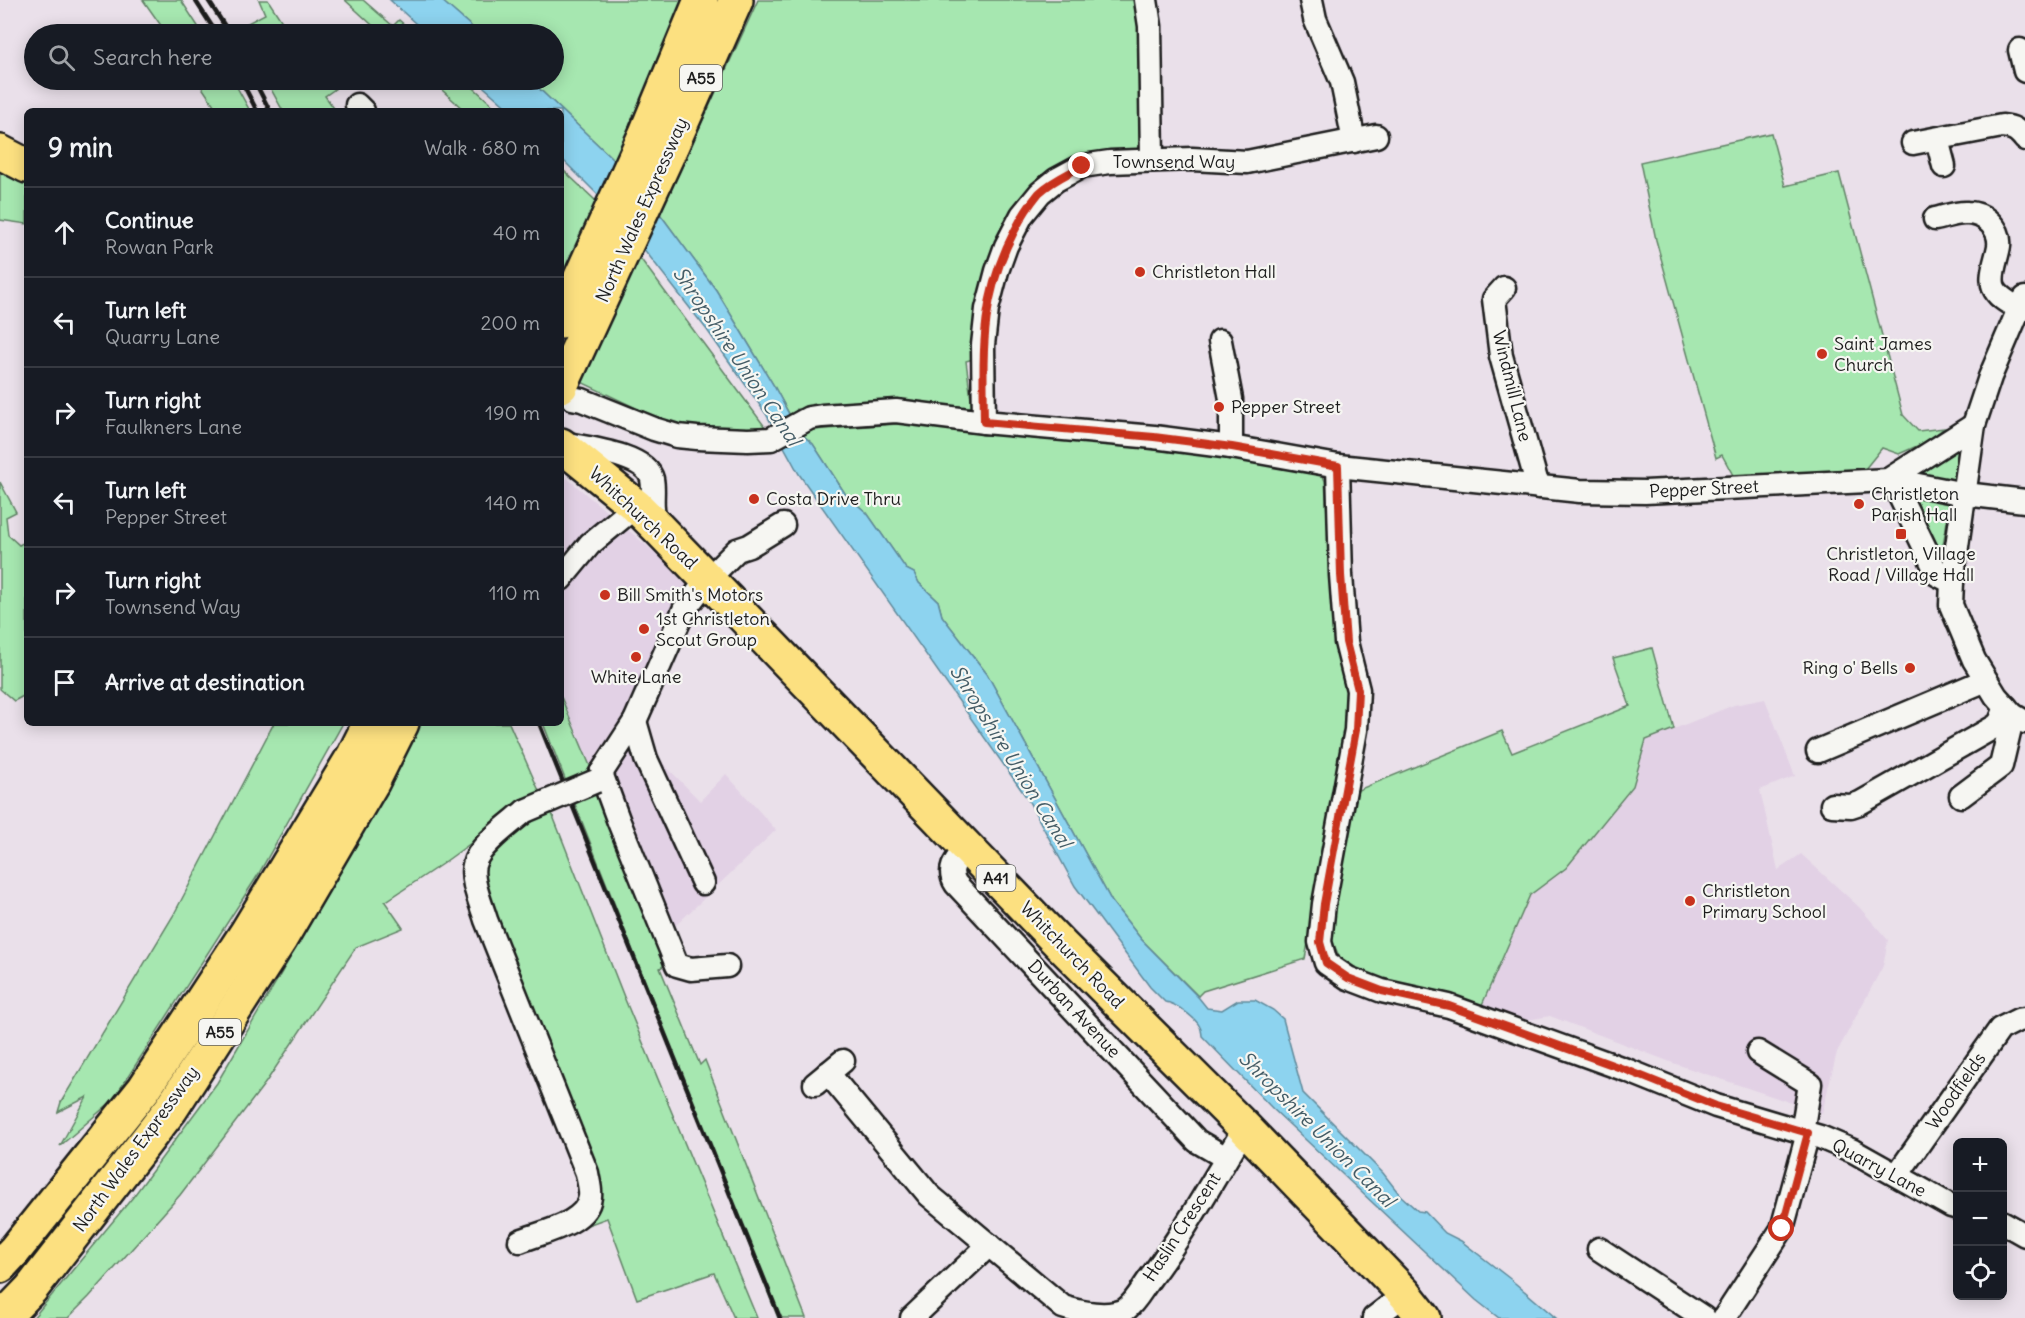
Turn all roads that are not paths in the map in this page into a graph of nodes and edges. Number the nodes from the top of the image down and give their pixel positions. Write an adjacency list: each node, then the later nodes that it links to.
1 (701, 0): 10 (highway, North Wales Expressway / A55)
2 (736, 0): 10 (highway, North Wales Expressway / A55)
3 (1146, 0): 12 (street)
4 (1311, 0): 8 (street)
5 (1376, 136): 8 (street, Townsend Way)
6 (1937, 139): 7 (street); 9 (street); 14 (street)
7 (2025, 139)
8 (1354, 141): 12 (street, Townsend Way)
9 (1913, 143)
10 (656, 144): 18 (highway, North Wales Expressway / A55)
11 (0, 152): 13 (highway)
12 (1152, 160): 21 (street, Townsend Way)
13 (24, 164)
14 (1944, 166)
15 (1935, 219): 17 (street)
16 (1504, 288): 27 (street, Windmill Lane)
17 (2022, 304): 22 (street)
18 (570, 334): 20 (highway, North Wales Expressway / A55)
19 (1220, 341): 24 (street)
20 (566, 392): 21 (street, Pepper Street)
21 (984, 422): 24 (street, Pepper Street)
22 (1974, 425): 26 (street, Pepper Street); 28 (street)
23 (564, 447): 30 (highway, Whitchurch Road / A41)
24 (1232, 447): 25 (street, Pepper Street)
25 (1338, 466): 27 (street, Pepper Street); 51 (street, Quarry Lane)
26 (1890, 480): 27 (street, Pepper Street); 28 (street, Pepper Street); 34 (street)
27 (1538, 487)
28 (1965, 494): 29 (street, Pepper Street); 34 (street)
29 (2025, 501)
30 (646, 516): 32 (street); 33 (highway, Whitchurch Road / A41)
31 (783, 525): 33 (street)
32 (564, 575)
33 (708, 579): 37 (street); 44 (highway, Whitchurch Road / A41)
34 (1952, 582): 35 (street)
35 (1986, 680): 36 (street); 40 (street)
36 (2015, 715): 42 (street); 43 (street)
37 (635, 721): 41 (street); 45 (street)
38 (368, 726): 60 (highway, North Wales Expressway / A55)
39 (400, 726): 62 (highway, North Wales Expressway / A55)
40 (1818, 751)
41 (599, 777): 46 (street); 57 (street, bridge)
42 (1961, 796)
43 (1832, 804)
44 (967, 847): 50 (highway, Whitchurch Road / A41); 52 (street, Durban Avenue)
45 (703, 883)
46 (727, 966)
47 (2025, 1019): 53 (street, Woodfields)
48 (1758, 1052): 51 (street)
49 (829, 1073): 58 (street, Haslin Crescent)
50 (1245, 1128): 52 (street, Haslin Crescent); 61 (highway, Whitchurch Road / A41)
51 (1805, 1133): 53 (street, Quarry Lane); 66 (street)
52 (1226, 1158): 58 (street, Haslin Crescent)
53 (1897, 1175): 54 (street, Quarry Lane)
54 (1953, 1207)
55 (2007, 1225): 56 (street)
56 (2025, 1235)
57 (520, 1241)
58 (989, 1245): 63 (street)
59 (1599, 1249): 65 (street)
60 (0, 1266)
61 (1414, 1306): 64 (street)
62 (3, 1318)
63 (912, 1318)
64 (1374, 1318)
65 (1704, 1318)
66 (1724, 1318)

